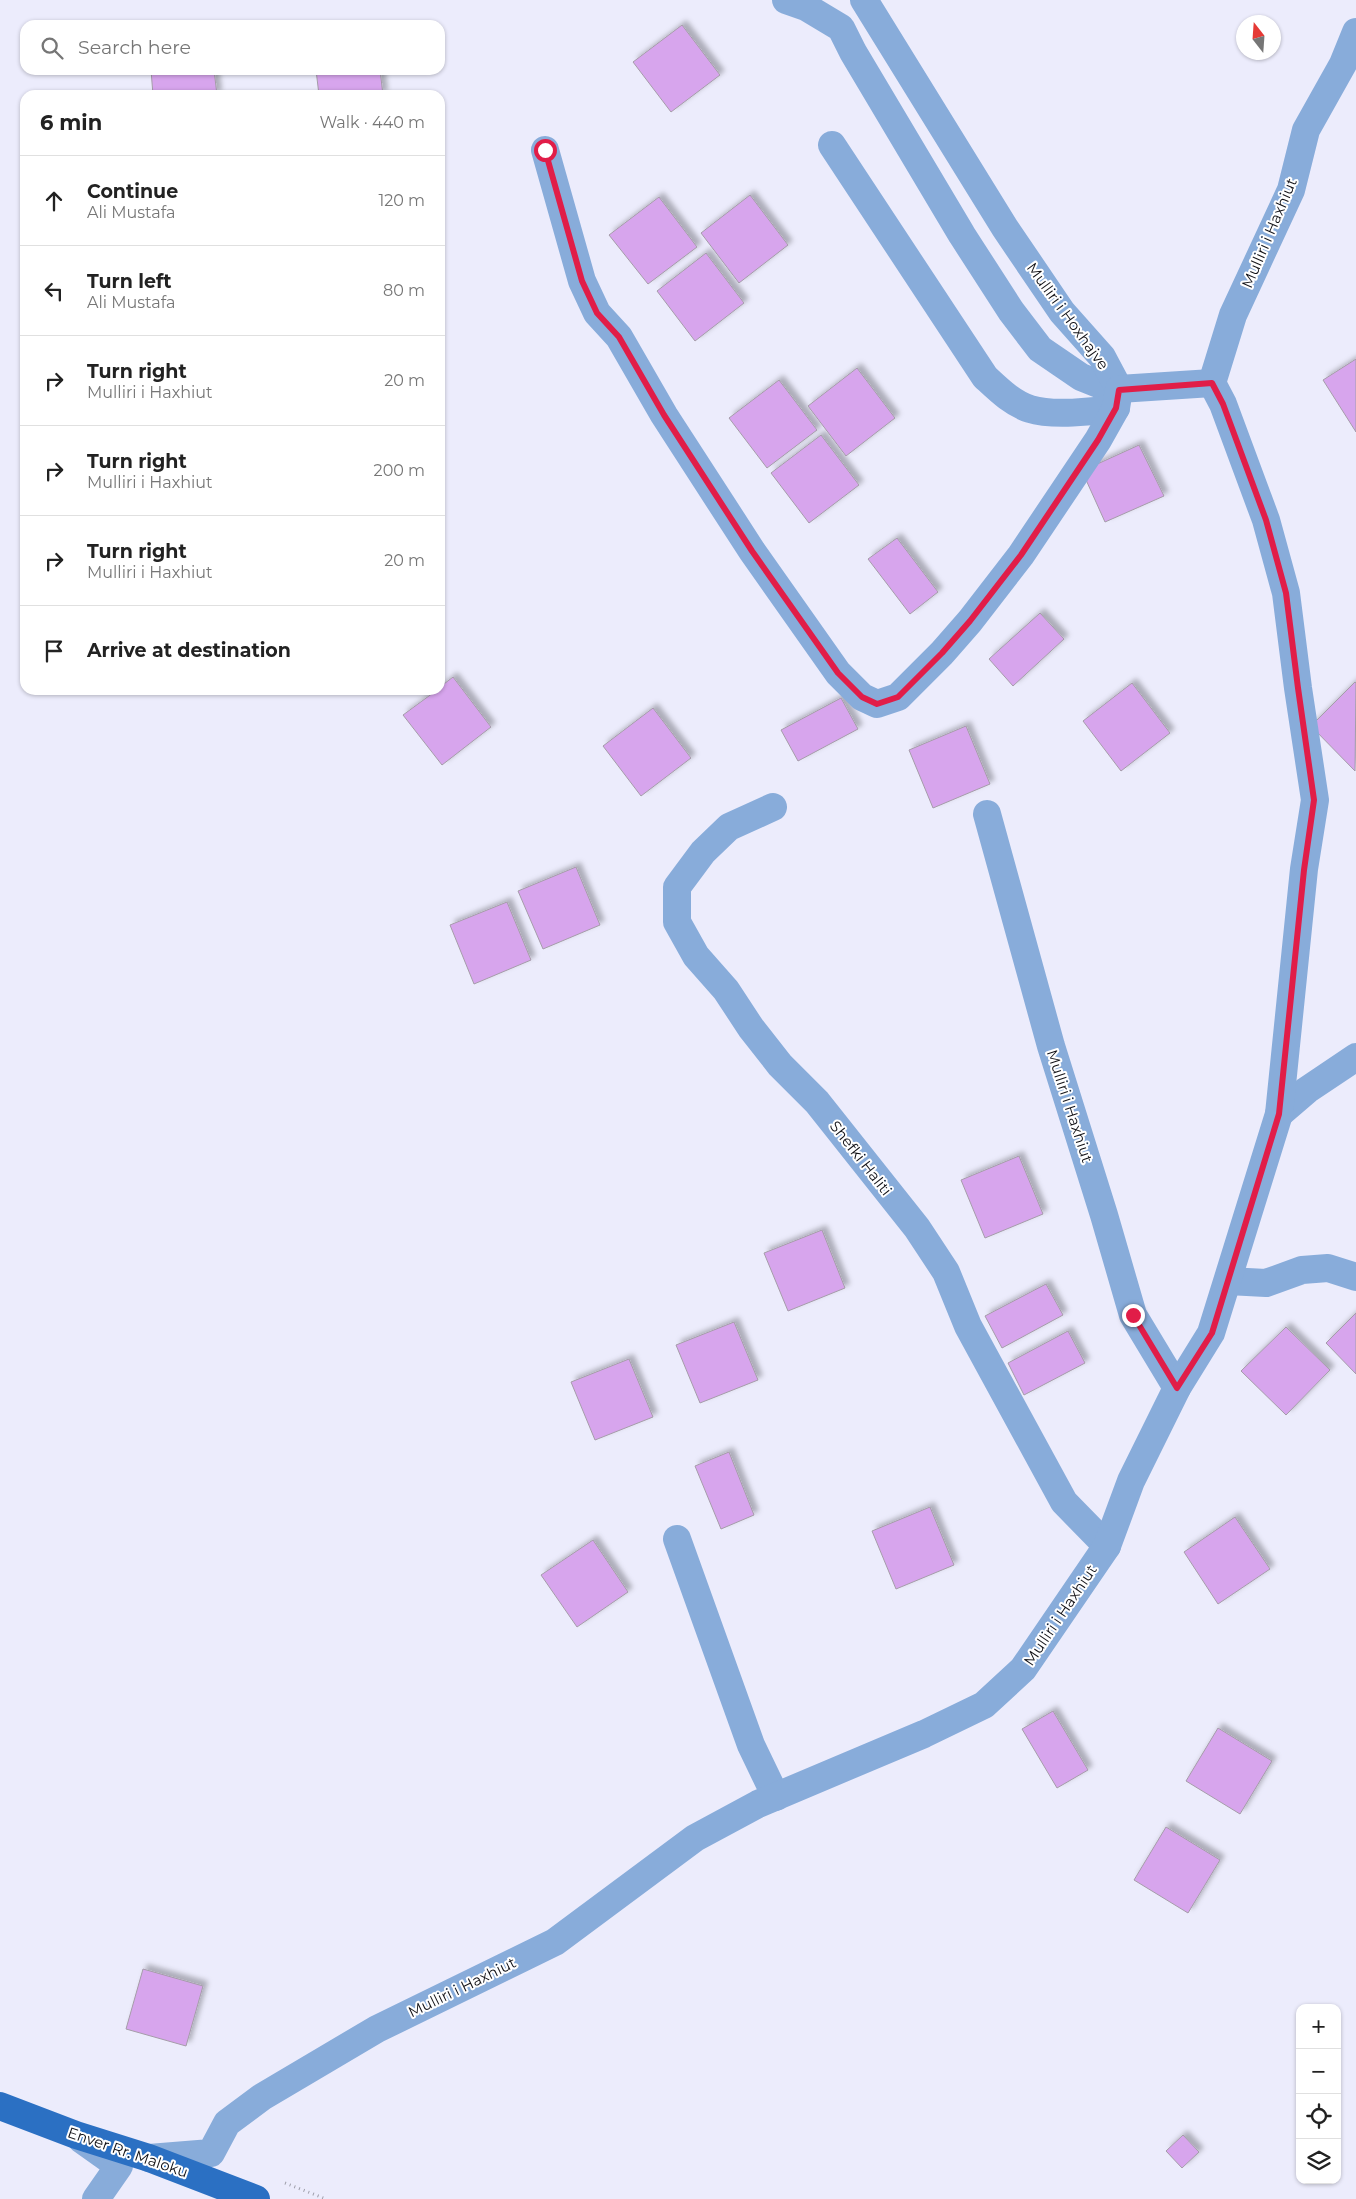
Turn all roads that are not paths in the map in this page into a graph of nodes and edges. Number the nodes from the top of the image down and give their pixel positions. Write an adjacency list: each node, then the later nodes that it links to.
1 (786, 0): 4 (street)
2 (826, 0): 4 (street, Mulliri i Hoxhajve)
3 (864, 0): 9 (street, Mulliri i Hoxhajve)
4 (841, 28): 9 (street, Mulliri i Hoxhajve)
5 (1356, 32): 8 (street, Mulliri i Haxhiut)
6 (832, 146): 9 (street)
7 (545, 150): 9 (street)
8 (1212, 383): 9 (street); 13 (street, Mulliri i Haxhiut)
9 (1117, 399)
10 (773, 807): 18 (street, Shefki Haliti)
11 (987, 814): 16 (street, Mulliri i Haxhiut)
12 (1356, 1057): 13 (street)
13 (1279, 1114): 15 (street, Mulliri i Haxhiut)
14 (1356, 1277): 15 (street)
15 (1228, 1281): 16 (street, Mulliri i Haxhiut)
16 (1177, 1388): 18 (street, Mulliri i Haxhiut)
17 (677, 1539): 19 (street)
18 (1107, 1546): 19 (street, Mulliri i Haxhiut)
19 (776, 1797): 22 (street, Mulliri i Haxhiut)
20 (0, 2106): 21 (main road, Enver Rr. Maloku)
21 (76, 2135): 22 (main road, Enver Rr. Maloku); 23 (street)
22 (149, 2158): 24 (main road, Enver Rr. Maloku)
23 (96, 2199)
24 (256, 2199)

